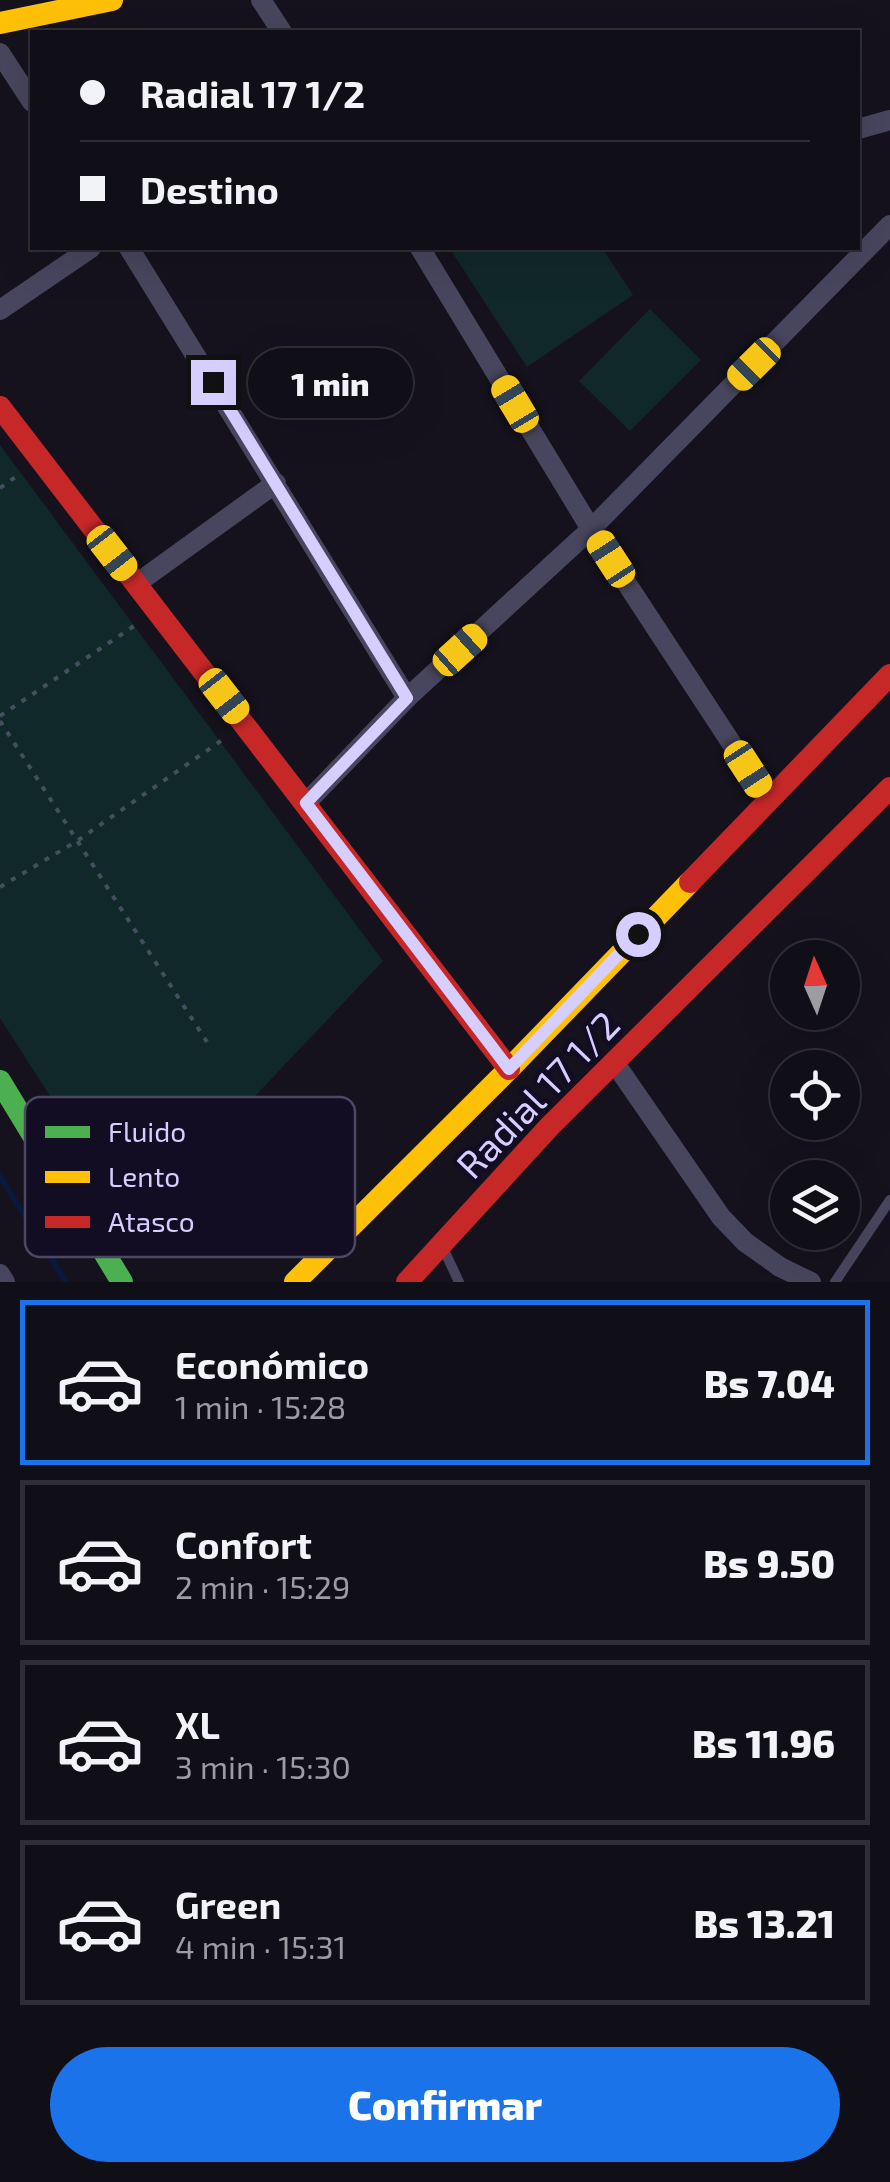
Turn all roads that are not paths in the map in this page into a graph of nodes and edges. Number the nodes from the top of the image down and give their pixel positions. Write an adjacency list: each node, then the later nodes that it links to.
1 (112, 0): 3 (street)
2 (261, 0): 4 (street)
3 (0, 23)
4 (281, 30)
5 (0, 53): 6 (street)
6 (30, 99)
7 (890, 120): 8 (street)
8 (860, 128)
9 (890, 225): 16 (street)
10 (87, 250): 13 (street)
11 (130, 250): 15 (street)
12 (421, 250): 16 (street)
13 (0, 310)
14 (0, 407): 17 (street)
15 (276, 482): 17 (street); 19 (street)
16 (591, 529): 19 (street); 21 (street)
17 (136, 584): 22 (street)
18 (890, 675): 21 (street, Radial 17 1/2)
19 (407, 698): 22 (street)
20 (890, 788): 23 (street, Radial 17 1/2)
21 (768, 799): 24 (street, Radial 17 1/2)
22 (306, 803): 24 (street)
23 (614, 1062): 29 (street, Radial 17 1/2); 38 (street)
24 (509, 1069): 28 (street, Radial 17 1/2)
25 (0, 1081): 26 (street)
26 (25, 1122)
27 (890, 1200): 39 (lane)
28 (355, 1222)
29 (441, 1244): 36 (street, Radial 17 1/2); 37 (lane)
30 (107, 1257): 34 (street)
31 (320, 1257): 35 (street, Radial 17 1/2)
32 (0, 1274): 33 (street)
33 (5, 1282)
34 (122, 1282)
35 (295, 1282)
36 (407, 1282)
37 (459, 1282)
38 (811, 1282)
39 (835, 1282)

